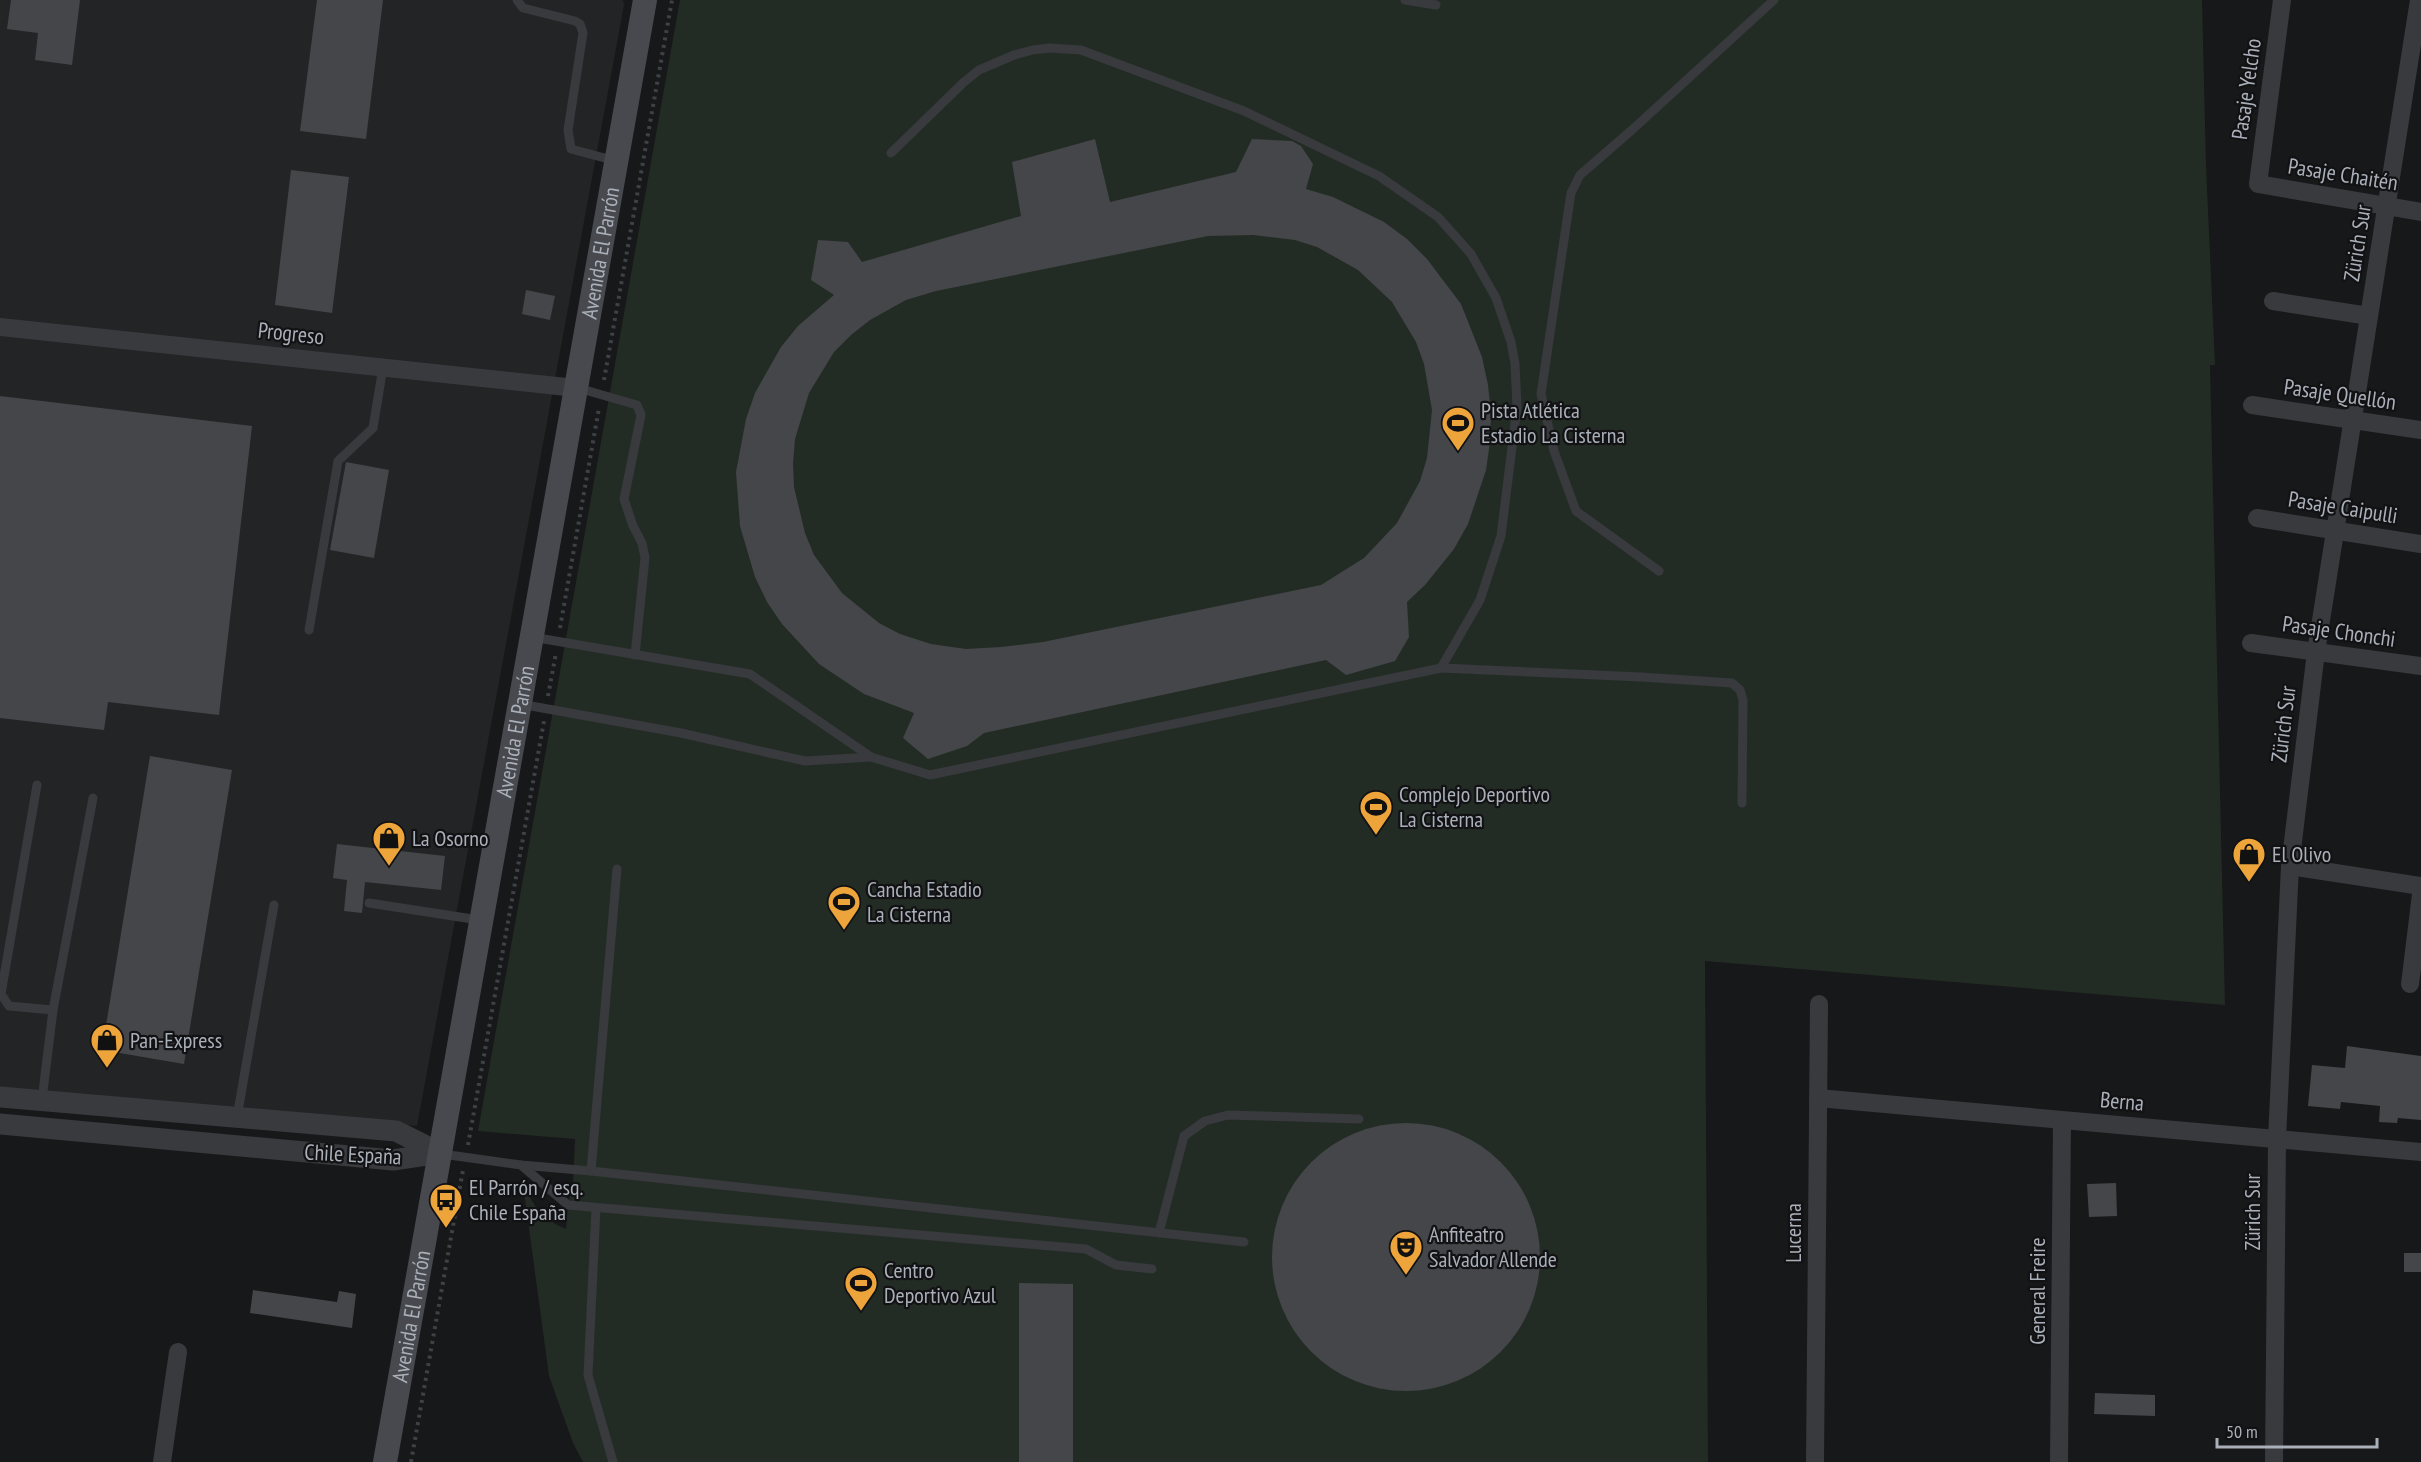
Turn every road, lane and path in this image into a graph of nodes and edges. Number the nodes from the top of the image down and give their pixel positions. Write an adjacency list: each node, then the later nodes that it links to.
1 (517, 0): 10 (lane)
2 (645, 0): 10 (main road, Avenida El Parrón)
3 (672, 0): 19 (path)
4 (1405, 0): 8 (lane)
5 (1774, 0): 26 (lane)
6 (2282, 0): 11 (street, Pasaje Yelcho)
7 (2419, 0): 12 (street, Zürich Sur)
8 (1436, 5)
9 (891, 153): 34 (lane)
10 (616, 161): 18 (main road, Avenida El Parrón)
11 (2258, 184): 12 (street, Pasaje Chaitén)
12 (2387, 206): 13 (street, Pasaje Chaitén); 15 (street, Zürich Sur)
13 (2421, 212)
14 (2272, 302): 15 (street)
15 (2369, 316): 21 (street, Zürich Sur)
16 (0, 327): 17 (street, Progreso)
17 (383, 367): 18 (street, Progreso); 27 (lane)
18 (576, 388): 19 (lane); 28 (main road, Avenida El Parrón)
19 (602, 394): 29 (path); 32 (lane)
20 (2252, 405): 21 (street, Pasaje Quellón)
21 (2353, 420): 22 (street, Pasaje Quellón); 24 (street, Zürich Sur)
22 (2421, 430)
23 (2257, 518): 24 (street, Pasaje Caipulli)
24 (2336, 531): 25 (street, Pasaje Caipulli); 31 (street, Zürich Sur)
25 (2421, 544)
26 (1659, 571)
27 (309, 630)
28 (532, 637): 29 (lane); 35 (main road, Avenida El Parrón)
29 (558, 642): 32 (lane); 36 (path)
30 (2251, 643): 31 (street, Pasaje Chonchi)
31 (2316, 652): 33 (street, Pasaje Chonchi); 41 (street, Zürich Sur)
32 (635, 655): 37 (lane)
33 (2421, 666)
34 (1441, 668): 37 (lane); 40 (lane)
35 (520, 704): 36 (lane); 47 (main road, Avenida El Parrón)
36 (546, 709): 37 (lane); 61 (path)
37 (871, 756)
38 (38, 785): 50 (lane)
39 (93, 798): 50 (lane)
40 (1742, 803)
41 (2290, 866): 43 (street); 58 (street, Zürich Sur)
42 (617, 869): 63 (lane)
43 (2421, 886)
44 (2421, 894): 48 (street)
45 (369, 903): 47 (lane)
46 (274, 905): 54 (lane)
47 (482, 920): 60 (main road, Avenida El Parrón)
48 (2410, 984)
49 (1819, 1004): 52 (street, Lucerna)
50 (53, 1010): 53 (lane)
51 (0, 1096): 53 (street, Chile España)
52 (1818, 1098): 56 (street, Berna); 73 (street, Lucerna)
53 (42, 1100): 54 (street, Chile España)
54 (237, 1118): 60 (street, Chile España)
55 (1359, 1119): 65 (lane)
56 (2062, 1120): 58 (street, Berna); 74 (street, General Freire)
57 (0, 1124): 60 (street, Chile España)
58 (2277, 1138): 59 (street, Berna); 75 (street, Zürich Sur)
59 (2421, 1152)
60 (440, 1154): 61 (lane); 70 (main road, Avenida El Parrón)
61 (466, 1157): 62 (lane); 71 (path)
62 (521, 1165): 63 (lane); 64 (lane)
63 (591, 1171): 65 (lane)
64 (596, 1208): 67 (lane); 72 (lane)
65 (1159, 1233): 66 (lane)
66 (1244, 1242)
67 (1152, 1269)
68 (178, 1352): 69 (street)
69 (162, 1462)
70 (385, 1462)
71 (411, 1462)
72 (613, 1462)
73 (1815, 1462)
74 (2060, 1462)
75 (2274, 1462)

